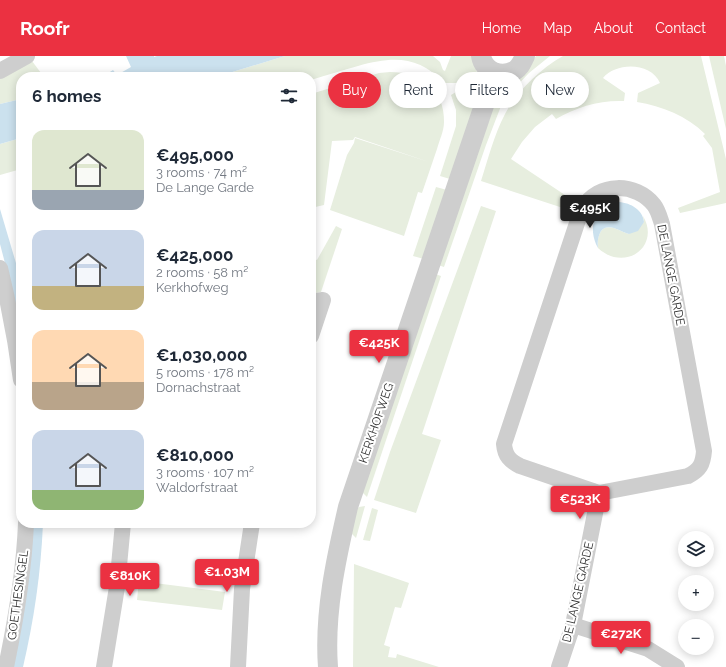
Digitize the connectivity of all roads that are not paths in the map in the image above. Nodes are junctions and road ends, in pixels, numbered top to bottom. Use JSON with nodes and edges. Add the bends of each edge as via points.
{"nodes":[{"id":1,"x":27,"y":56,"type":"edge"},
{"id":2,"x":481,"y":56,"type":"edge"},
{"id":3,"x":525,"y":56,"type":"edge"},
{"id":4,"x":0,"y":71,"type":"edge"},
{"id":5,"x":493,"y":72,"type":"edge"},
{"id":6,"x":511,"y":72,"type":"edge"},
{"id":7,"x":483,"y":108,"type":"edge"},
{"id":8,"x":0,"y":268,"type":"edge"},
{"id":9,"x":16,"y":336,"type":"edge"},
{"id":10,"x":599,"y":493,"type":"junction"},
{"id":11,"x":26,"y":528,"type":"edge"},
{"id":12,"x":123,"y":528,"type":"edge"},
{"id":13,"x":251,"y":528,"type":"edge"},
{"id":14,"x":573,"y":625,"type":"junction"},
{"id":15,"x":6,"y":667,"type":"edge"},
{"id":16,"x":104,"y":667,"type":"edge"},
{"id":17,"x":238,"y":667,"type":"edge"},
{"id":18,"x":328,"y":667,"type":"edge"},
{"id":19,"x":560,"y":667,"type":"edge"},
{"id":20,"x":677,"y":667,"type":"edge"}],
"edges":[{"from":1,"to":4,"type":"street"},
{"from":2,"to":5,"type":"street","via":[[487,68]]},
{"from":3,"to":6,"type":"street","via":[[522,64]]},
{"from":7,"to":18,"type":"street","name":"KERKHOFWEG","via":[[348,507],[336,559],[330,604]]},
{"from":8,"to":9,"type":"street"},
{"from":10,"to":10,"type":"street","name":"DE LANGE GARDE","via":[[513,463],[505,452],[504,444],[584,207],[602,191],[623,187],[633,189],[650,200],[662,224],[704,460],[700,468],[688,476]]},
{"from":10,"to":14,"type":"street","name":"DE LANGE GARDE"},
{"from":11,"to":15,"type":"street","name":"GOETHESINGEL","via":[[20,596]]},
{"from":12,"to":16,"type":"street","via":[[116,594]]},
{"from":13,"to":17,"type":"street","via":[[242,589]]},
{"from":14,"to":19,"type":"street","name":"DE LANGE GARDE"},
{"from":14,"to":20,"type":"street","via":[[648,649]]}]}
